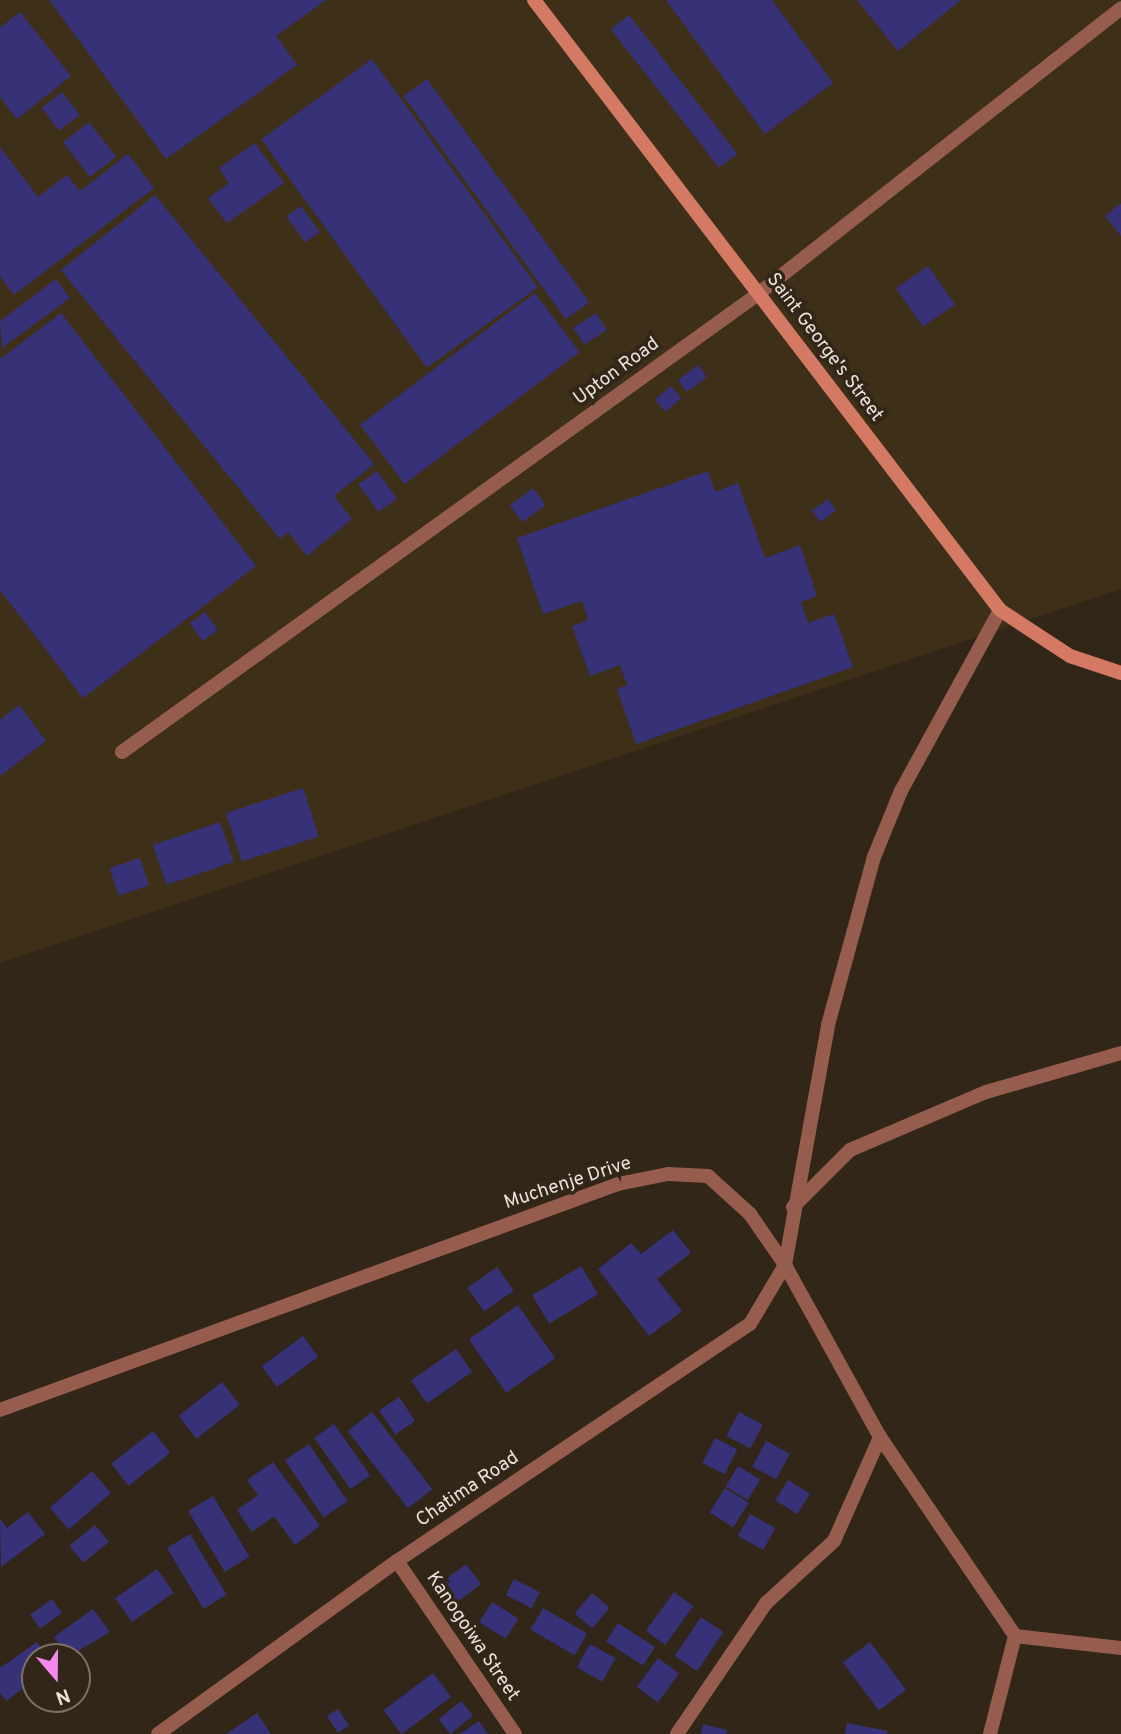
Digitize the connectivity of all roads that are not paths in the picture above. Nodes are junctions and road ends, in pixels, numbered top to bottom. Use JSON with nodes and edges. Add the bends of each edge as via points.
{"nodes":[{"id":1,"x":534,"y":0,"type":"edge"},
{"id":2,"x":1121,"y":8,"type":"edge"},
{"id":3,"x":758,"y":294,"type":"junction"},
{"id":4,"x":1000,"y":610,"type":"junction"},
{"id":5,"x":1121,"y":673,"type":"edge"},
{"id":6,"x":122,"y":751,"type":"dead end"},
{"id":7,"x":1121,"y":1053,"type":"edge"},
{"id":8,"x":793,"y":1207,"type":"junction"},
{"id":9,"x":785,"y":1265,"type":"junction"},
{"id":10,"x":0,"y":1410,"type":"edge"},
{"id":11,"x":880,"y":1437,"type":"junction"},
{"id":12,"x":397,"y":1561,"type":"junction"},
{"id":13,"x":1015,"y":1636,"type":"junction"},
{"id":14,"x":1121,"y":1647,"type":"edge"},
{"id":15,"x":158,"y":1734,"type":"edge"},
{"id":16,"x":515,"y":1734,"type":"edge"},
{"id":17,"x":677,"y":1734,"type":"edge"},
{"id":18,"x":990,"y":1734,"type":"edge"}],
"edges":[{"from":1,"to":3,"type":"main road","name":"Saint George's Street"},
{"from":2,"to":3,"type":"street","name":"Upton Road"},
{"from":3,"to":4,"type":"main road","name":"Saint George's Street"},
{"from":3,"to":6,"type":"street","name":"Upton Road"},
{"from":4,"to":5,"type":"main road","name":"Saint George's Street","via":[[1070,656]]},
{"from":4,"to":8,"type":"street","via":[[901,791],[874,857],[828,1026]]},
{"from":7,"to":8,"type":"street","via":[[986,1093],[850,1150]]},
{"from":8,"to":9,"type":"street"},
{"from":9,"to":10,"type":"street","name":"Muchenje Drive","via":[[750,1214],[708,1176],[655,1177],[618,1184]]},
{"from":9,"to":11,"type":"street","name":"Muchenje Drive"},
{"from":9,"to":12,"type":"street","name":"Chatima Road","via":[[750,1324]]},
{"from":11,"to":13,"type":"street","name":"Muchenje Drive"},
{"from":11,"to":17,"type":"street","via":[[834,1541],[766,1602]]},
{"from":12,"to":15,"type":"street","name":"Chatima Road"},
{"from":12,"to":16,"type":"street","name":"Kanogoiwa Street"},
{"from":13,"to":14,"type":"street"},
{"from":13,"to":18,"type":"street"}]}
